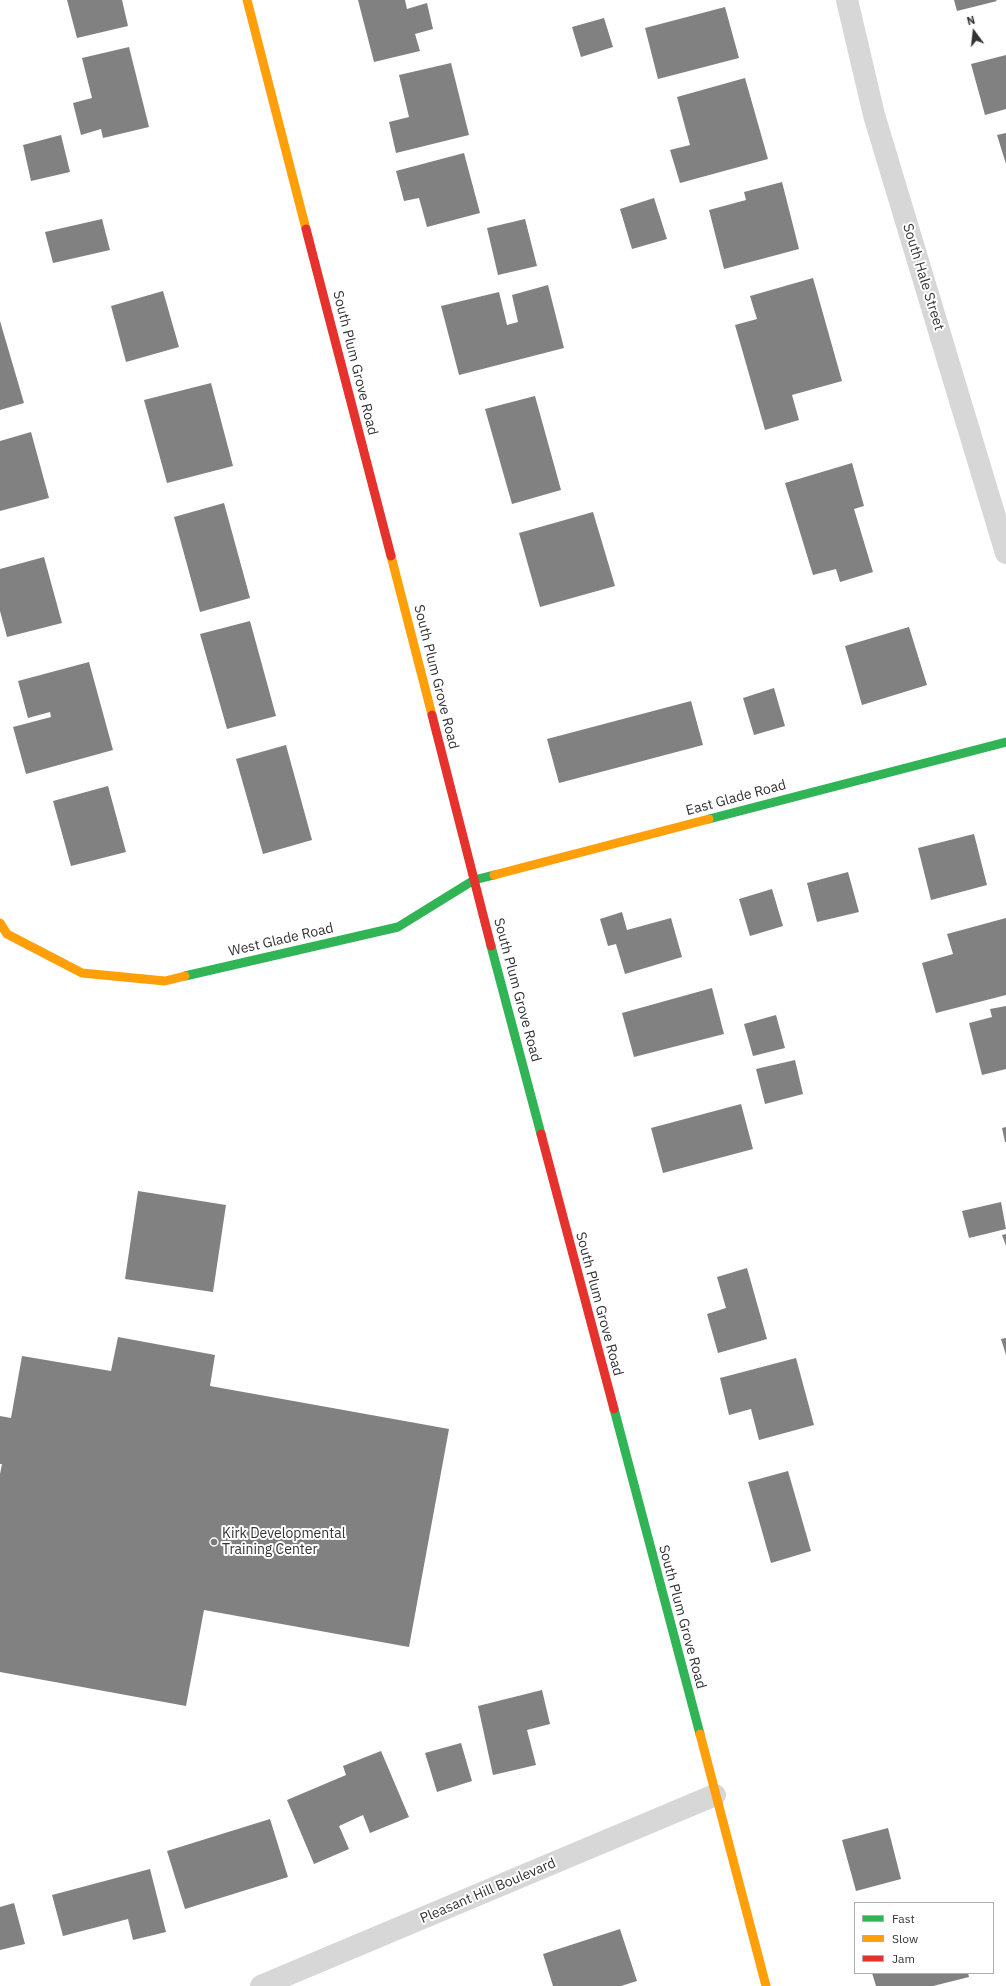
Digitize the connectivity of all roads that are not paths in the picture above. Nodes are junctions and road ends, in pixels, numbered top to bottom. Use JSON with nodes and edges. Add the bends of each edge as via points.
{"nodes":[{"id":1,"x":247,"y":0,"type":"edge"},
{"id":2,"x":847,"y":0,"type":"edge"},
{"id":3,"x":1006,"y":553,"type":"edge"},
{"id":4,"x":1006,"y":742,"type":"edge"},
{"id":5,"x":474,"y":880,"type":"junction"},
{"id":6,"x":0,"y":923,"type":"edge"},
{"id":7,"x":715,"y":1795,"type":"junction"},
{"id":8,"x":261,"y":1986,"type":"edge"},
{"id":9,"x":766,"y":1986,"type":"edge"}],
"edges":[{"from":1,"to":5,"type":"main road","name":"South Plum Grove Road"},
{"from":2,"to":3,"type":"street","name":"South Hale Street","via":[[874,114]]},
{"from":4,"to":5,"type":"main road","name":"East Glade Road"},
{"from":5,"to":6,"type":"main road","name":"West Glade Road","via":[[398,927],[165,981],[82,973],[7,934]]},
{"from":5,"to":7,"type":"main road","name":"South Plum Grove Road"},
{"from":7,"to":8,"type":"street","name":"Pleasant Hill Boulevard"},
{"from":7,"to":9,"type":"main road","name":"South Plum Grove Road"}]}
